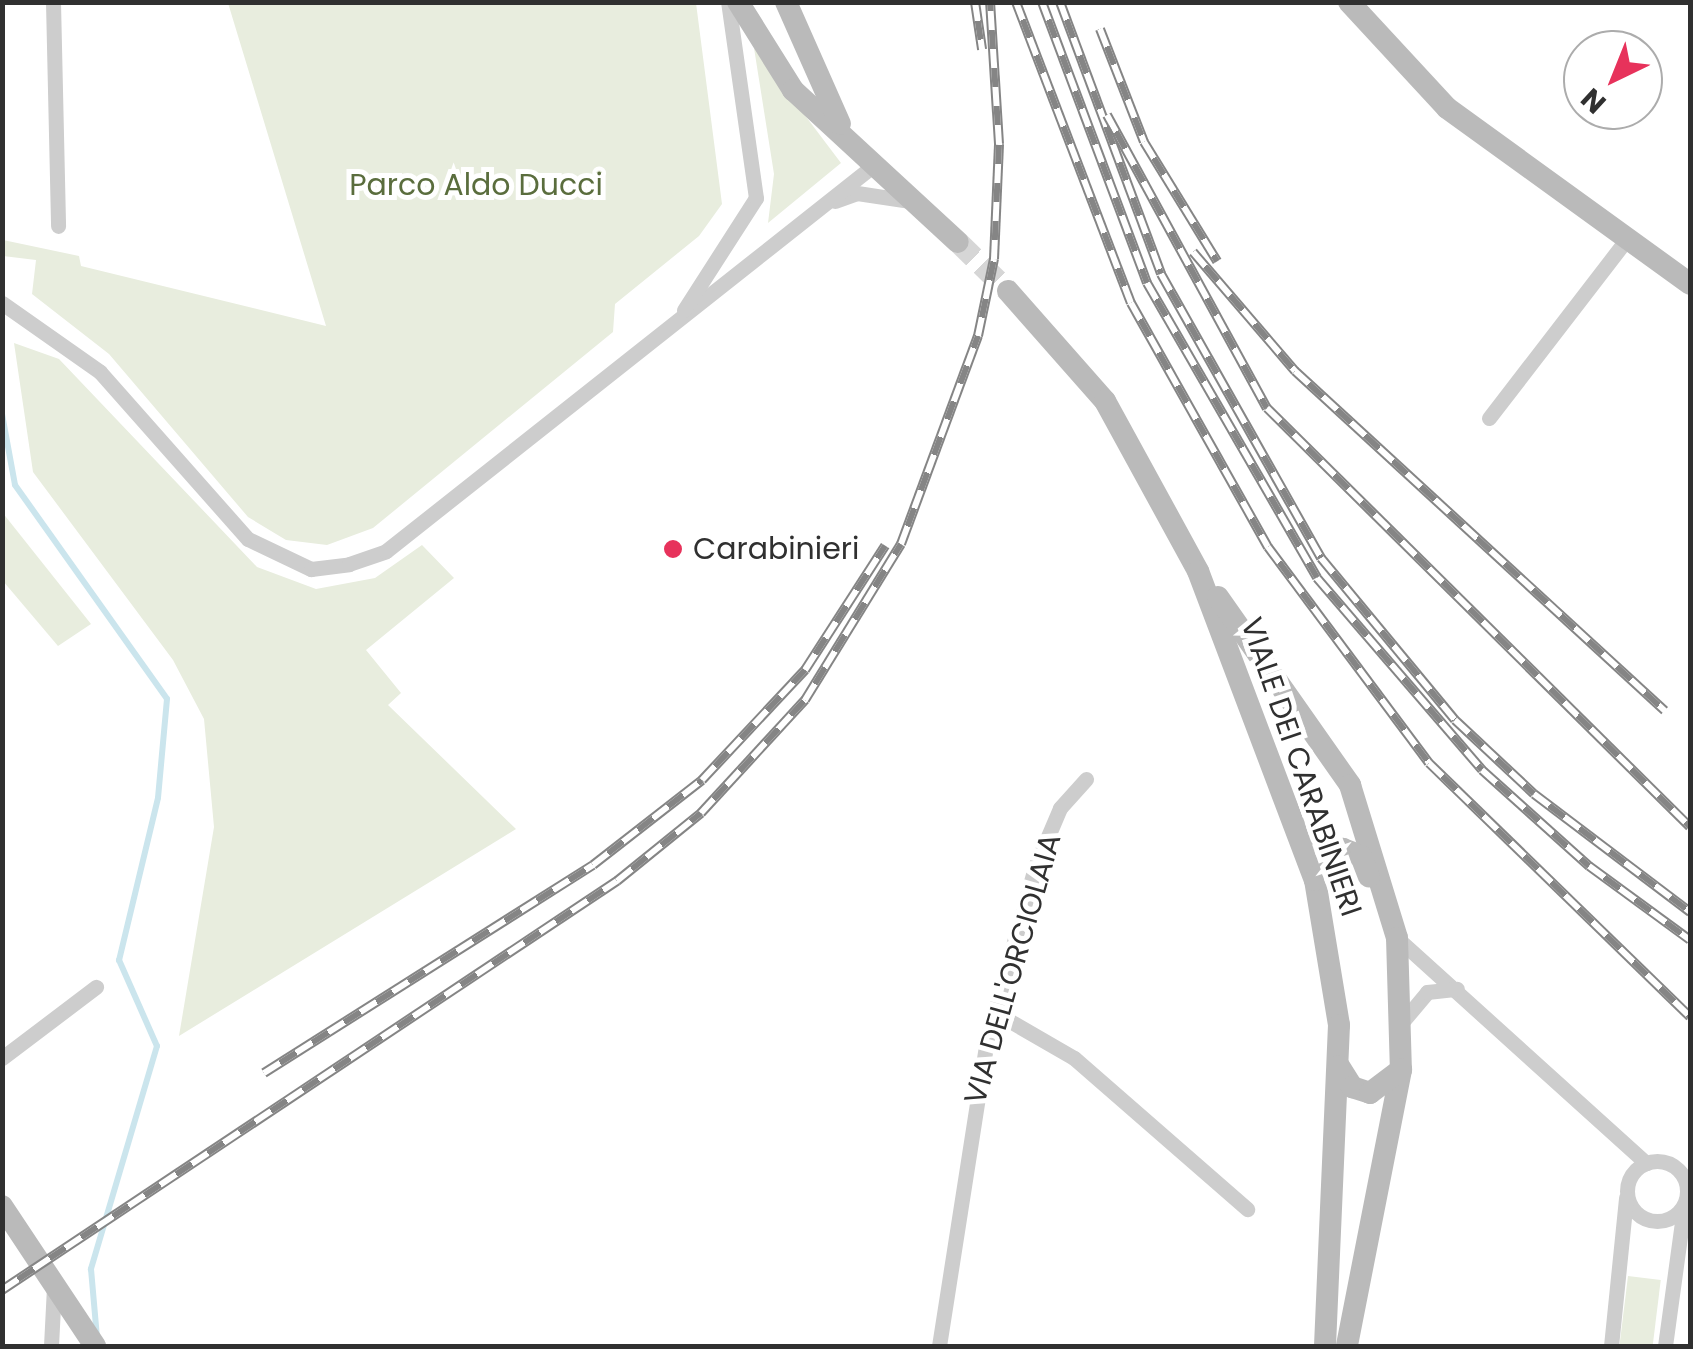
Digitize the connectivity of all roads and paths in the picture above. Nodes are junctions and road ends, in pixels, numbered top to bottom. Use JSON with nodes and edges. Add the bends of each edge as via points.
{"nodes":[{"id":1,"x":54,"y":2,"type":"edge"},
{"id":2,"x":728,"y":2,"type":"edge"},
{"id":3,"x":738,"y":2,"type":"edge"},
{"id":4,"x":786,"y":2,"type":"edge"},
{"id":5,"x":1349,"y":2,"type":"edge"},
{"id":6,"x":850,"y":140,"type":"junction"},
{"id":7,"x":874,"y":165,"type":"junction"},
{"id":8,"x":913,"y":202,"type":"junction"},
{"id":9,"x":822,"y":206,"type":"junction"},
{"id":10,"x":58,"y":226,"type":"dead end"},
{"id":11,"x":1627,"y":239,"type":"junction"},
{"id":12,"x":958,"y":242,"type":"tunnel mouth"},
{"id":13,"x":1690,"y":284,"type":"edge"},
{"id":14,"x":1008,"y":291,"type":"tunnel mouth"},
{"id":15,"x":2,"y":303,"type":"edge"},
{"id":16,"x":682,"y":314,"type":"junction"},
{"id":17,"x":1490,"y":418,"type":"dead end"},
{"id":18,"x":1198,"y":571,"type":"junction"},
{"id":19,"x":1086,"y":779,"type":"dead end"},
{"id":20,"x":1315,"y":880,"type":"junction"},
{"id":21,"x":1395,"y":931,"type":"junction"},
{"id":22,"x":96,"y":987,"type":"dead end"},
{"id":23,"x":1457,"y":989,"type":"junction"},
{"id":24,"x":996,"y":1013,"type":"junction"},
{"id":25,"x":1403,"y":1021,"type":"junction"},
{"id":26,"x":2,"y":1058,"type":"edge"},
{"id":27,"x":1339,"y":1066,"type":"junction"},
{"id":28,"x":1401,"y":1070,"type":"junction"},
{"id":29,"x":1646,"y":1163,"type":"junction"},
{"id":30,"x":1627,"y":1194,"type":"junction"},
{"id":31,"x":1684,"y":1204,"type":"junction"},
{"id":32,"x":1247,"y":1209,"type":"dead end"},
{"id":33,"x":6,"y":1219,"type":"edge"},
{"id":34,"x":54,"y":1286,"type":"junction"},
{"id":35,"x":52,"y":1346,"type":"edge"},
{"id":36,"x":95,"y":1346,"type":"edge"},
{"id":37,"x":938,"y":1346,"type":"edge"},
{"id":38,"x":1325,"y":1346,"type":"edge"},
{"id":39,"x":1350,"y":1346,"type":"edge"},
{"id":40,"x":1611,"y":1346,"type":"edge"},
{"id":41,"x":1665,"y":1346,"type":"edge"}],
"edges":[{"from":1,"to":10,"type":"street"},
{"from":2,"to":16,"type":"street","via":[[756,198]]},
{"from":3,"to":6,"type":"main road","via":[[794,90]]},
{"from":4,"to":6,"type":"main road"},
{"from":5,"to":11,"type":"main road","via":[[1447,108]]},
{"from":6,"to":7,"type":"main road"},
{"from":7,"to":8,"type":"main road"},
{"from":7,"to":9,"type":"street"},
{"from":8,"to":9,"type":"street","via":[[857,193]]},
{"from":8,"to":12,"type":"main road"},
{"from":9,"to":16,"type":"street"},
{"from":11,"to":13,"type":"main road"},
{"from":11,"to":17,"type":"street"},
{"from":14,"to":18,"type":"main road","name":"VIALE DEI CARABINIERI","via":[[1105,401]]},
{"from":15,"to":16,"type":"street","via":[[100,372],[248,539],[311,569],[386,551]]},
{"from":18,"to":20,"type":"main road","name":"VIALE DEI CARABINIERI"},
{"from":18,"to":21,"type":"main road","name":"VIALE DEI CARABINIERI","via":[[1350,785]]},
{"from":19,"to":24,"type":"street","name":"VIA DELL'ORCIOLAIA","via":[[1060,808],[1035,867]]},
{"from":20,"to":21,"type":"main road","via":[[1332,852],[1352,850]]},
{"from":20,"to":27,"type":"main road","name":"VIALE DEI CARABINIERI","via":[[1334,953]]},
{"from":21,"to":23,"type":"street"},
{"from":21,"to":25,"type":"main road","name":"VIALE DEI CARABINIERI"},
{"from":22,"to":26,"type":"street"},
{"from":23,"to":25,"type":"street","via":[[1427,992]]},
{"from":23,"to":29,"type":"street"},
{"from":24,"to":32,"type":"street","name":"VIA DELL'ORCIOLAIA","via":[[1074,1058]]},
{"from":24,"to":37,"type":"street","name":"VIA DELL'ORCIOLAIA","via":[[974,1091]]},
{"from":25,"to":28,"type":"main road","name":"VIALE DEI CARABINIERI"},
{"from":27,"to":28,"type":"main road","via":[[1352,1087],[1370,1093]]},
{"from":27,"to":38,"type":"main road","name":"VIALE DEI CARABINIERI"},
{"from":28,"to":39,"type":"main road","name":"VIALE DEI CARABINIERI","via":[[1350,1314]]},
{"from":29,"to":30,"type":"street"},
{"from":29,"to":31,"type":"street","via":[[1679,1170]]},
{"from":30,"to":31,"type":"street","via":[[1652,1221]]},
{"from":30,"to":40,"type":"street"},
{"from":31,"to":41,"type":"street"},
{"from":33,"to":34,"type":"main road"},
{"from":34,"to":35,"type":"street"},
{"from":34,"to":36,"type":"main road"}]}
